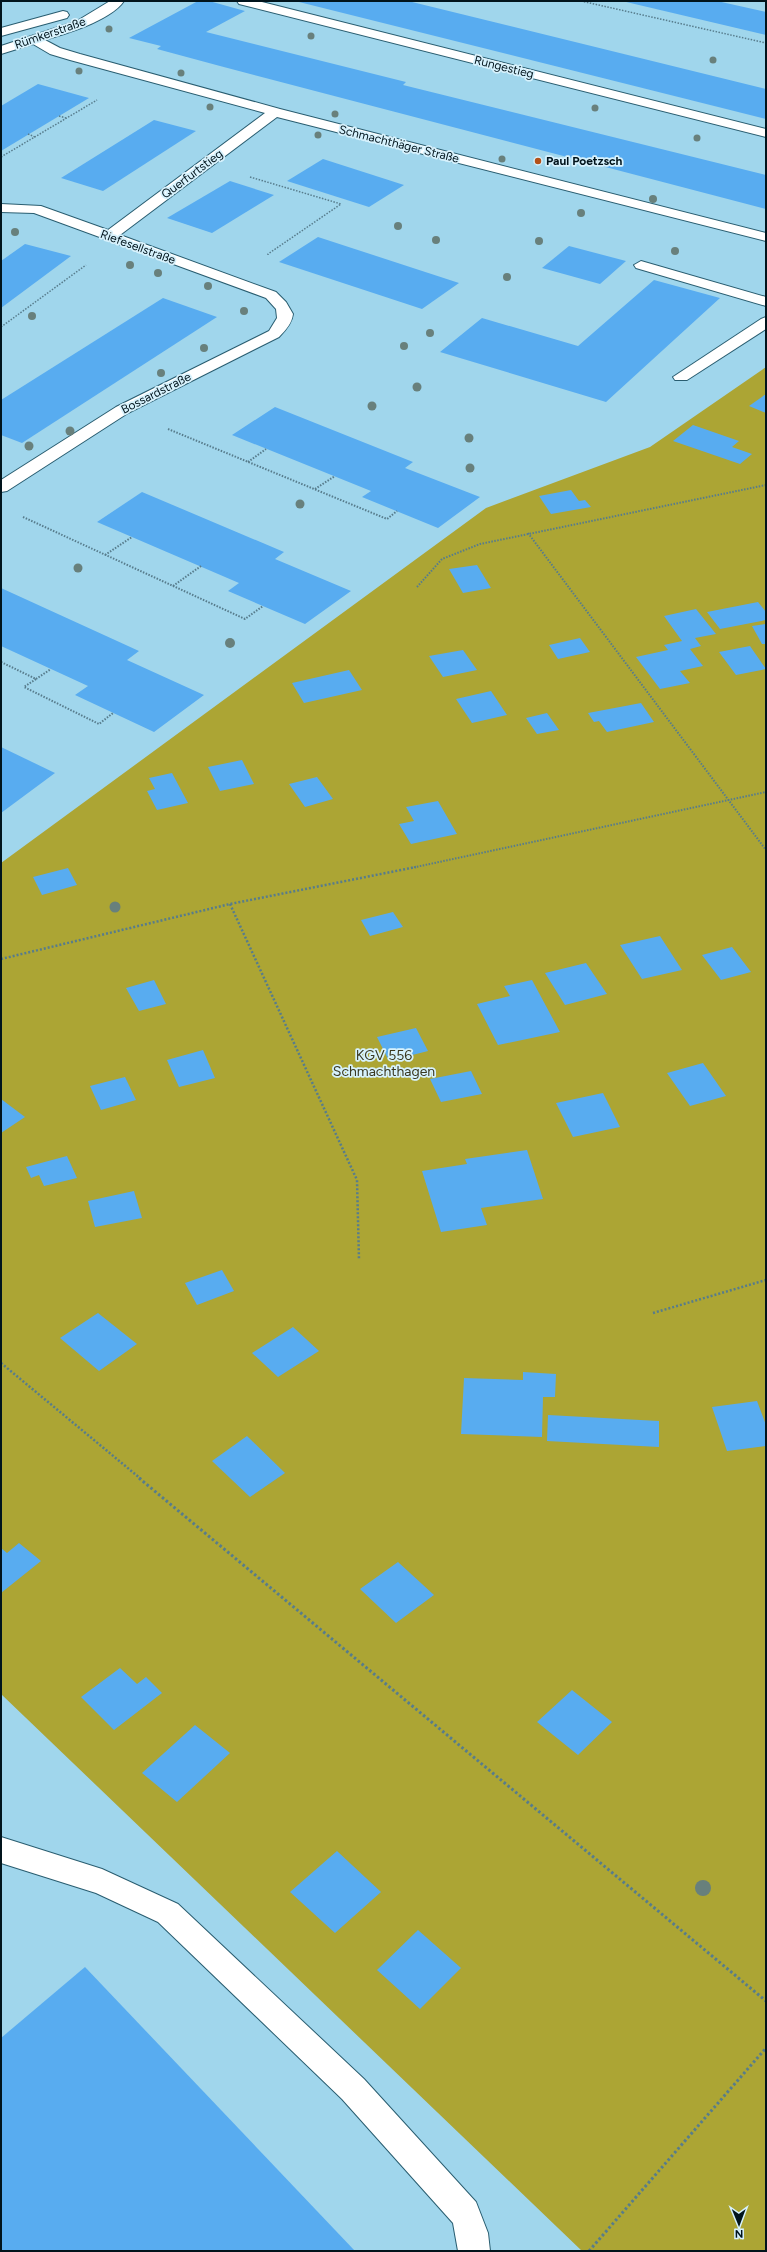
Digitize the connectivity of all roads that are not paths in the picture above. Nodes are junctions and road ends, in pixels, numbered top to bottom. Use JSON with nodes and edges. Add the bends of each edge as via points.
{"nodes":[{"id":1,"x":108,"y":1,"type":"edge"},
{"id":2,"x":118,"y":1,"type":"edge"},
{"id":3,"x":243,"y":1,"type":"edge"},
{"id":4,"x":1,"y":32,"type":"edge"},
{"id":5,"x":36,"y":40,"type":"junction"},
{"id":6,"x":1,"y":50,"type":"edge"},
{"id":7,"x":275,"y":112,"type":"junction"},
{"id":8,"x":766,"y":134,"type":"edge"},
{"id":9,"x":2,"y":208,"type":"edge"},
{"id":10,"x":766,"y":237,"type":"edge"},
{"id":11,"x":115,"y":238,"type":"junction"},
{"id":12,"x":641,"y":265,"type":"dead end"},
{"id":13,"x":271,"y":295,"type":"joint"},
{"id":14,"x":766,"y":302,"type":"edge"},
{"id":15,"x":766,"y":322,"type":"edge"},
{"id":16,"x":681,"y":377,"type":"dead end"},
{"id":17,"x":1,"y":487,"type":"edge"},
{"id":18,"x":1,"y":1850,"type":"edge"},
{"id":19,"x":474,"y":2251,"type":"edge"}],
"edges":[{"from":1,"to":4,"type":"street","name":"Rümkerstraße"},
{"from":2,"to":5,"type":"street","name":"Rümkerstraße","via":[[81,24]]},
{"from":3,"to":8,"type":"street","name":"Rungestieg"},
{"from":5,"to":6,"type":"street","name":"Rümkerstraße"},
{"from":5,"to":7,"type":"street","name":"Schmachthäger Straße","via":[[55,51]]},
{"from":7,"to":10,"type":"street","name":"Schmachthäger Straße"},
{"from":7,"to":11,"type":"street","name":"Querfurtstieg"},
{"from":9,"to":11,"type":"street","name":"Riefesellstraße","via":[[36,209]]},
{"from":11,"to":13,"type":"street","name":"Riefesellstraße"},
{"from":12,"to":14,"type":"street"},
{"from":13,"to":17,"type":"street","name":"Bossardstraße","via":[[280,302],[286,318],[274,334],[122,410]]},
{"from":15,"to":16,"type":"street"},
{"from":18,"to":19,"type":"street","via":[[102,1882],[168,1913],[353,2089],[465,2214],[472,2233]]}]}
